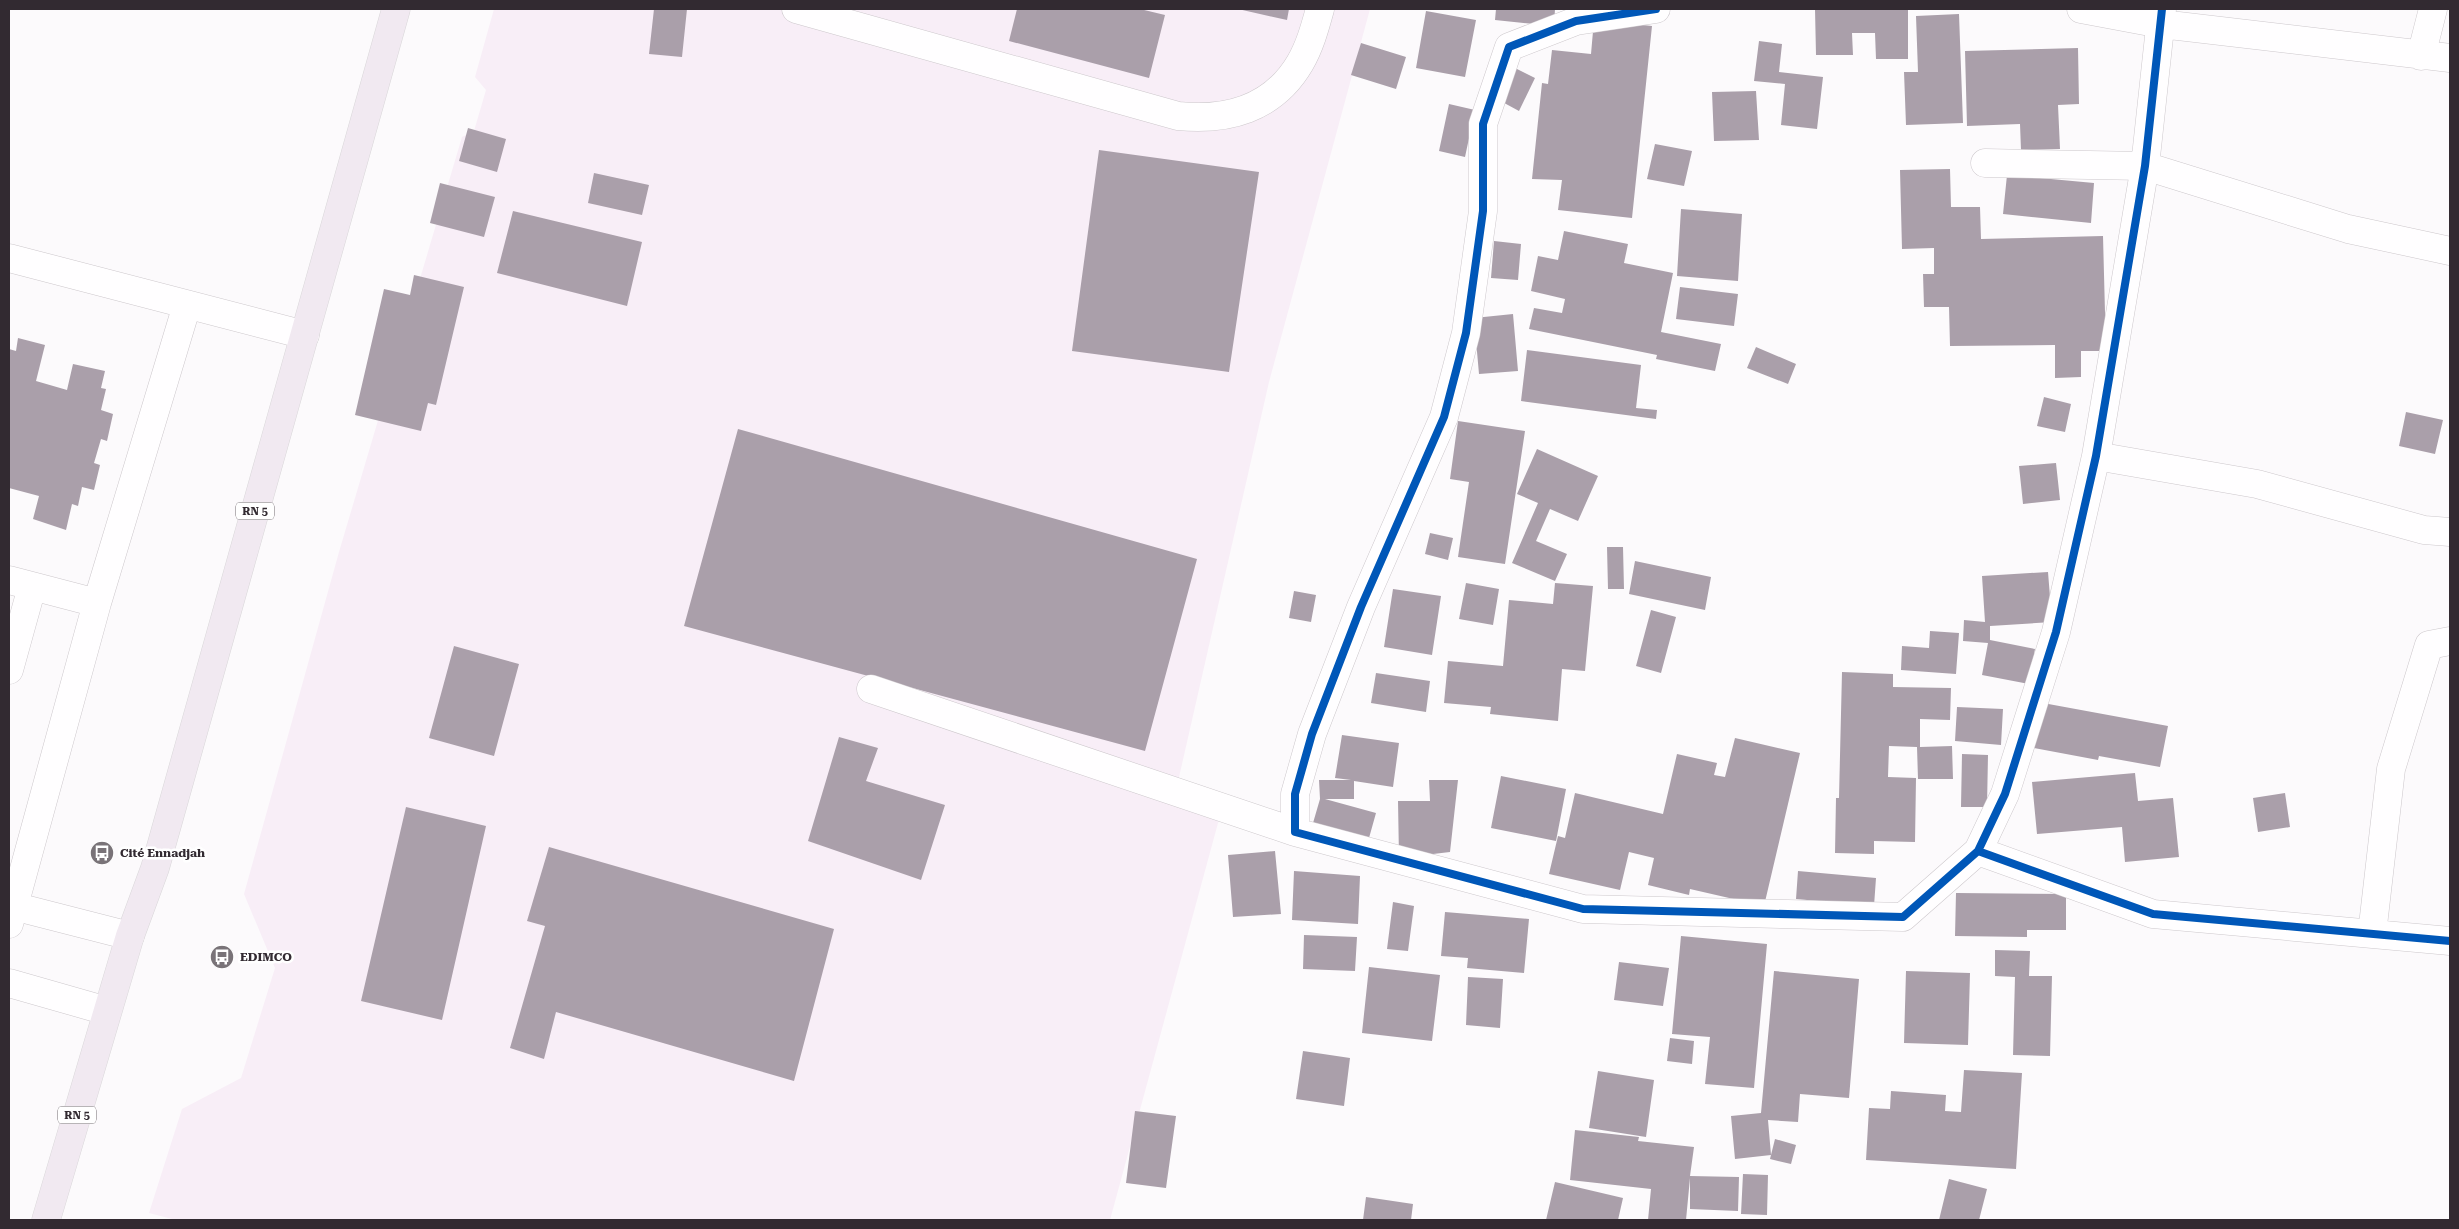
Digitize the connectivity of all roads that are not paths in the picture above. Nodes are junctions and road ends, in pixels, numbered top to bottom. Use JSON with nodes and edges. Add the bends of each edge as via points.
{"nodes":[{"id":1,"x":396,"y":9,"type":"edge"},
{"id":2,"x":796,"y":9,"type":"edge"},
{"id":3,"x":1320,"y":9,"type":"edge"},
{"id":4,"x":1656,"y":9,"type":"edge"},
{"id":5,"x":2082,"y":9,"type":"edge"},
{"id":6,"x":2433,"y":9,"type":"edge"},
{"id":7,"x":2161,"y":16,"type":"edge"},
{"id":8,"x":2421,"y":56,"type":"junction"},
{"id":9,"x":2450,"y":58,"type":"edge"},
{"id":10,"x":1985,"y":163,"type":"dead end"},
{"id":11,"x":2145,"y":166,"type":"junction"},
{"id":12,"x":2450,"y":251,"type":"edge"},
{"id":13,"x":9,"y":258,"type":"edge"},
{"id":14,"x":187,"y":304,"type":"junction"},
{"id":15,"x":305,"y":334,"type":"junction"},
{"id":16,"x":2096,"y":456,"type":"junction"},
{"id":17,"x":2450,"y":532,"type":"edge"},
{"id":18,"x":20,"y":583,"type":"edge"},
{"id":19,"x":97,"y":603,"type":"junction"},
{"id":20,"x":2450,"y":641,"type":"edge"},
{"id":21,"x":9,"y":670,"type":"edge"},
{"id":22,"x":871,"y":689,"type":"dead end"},
{"id":23,"x":1295,"y":832,"type":"junction"},
{"id":24,"x":1978,"y":851,"type":"junction"},
{"id":25,"x":10,"y":912,"type":"edge"},
{"id":26,"x":2372,"y":934,"type":"junction"},
{"id":27,"x":130,"y":936,"type":"junction"},
{"id":28,"x":2450,"y":941,"type":"edge"},
{"id":29,"x":9,"y":983,"type":"edge"},
{"id":30,"x":107,"y":1010,"type":"junction"},
{"id":31,"x":46,"y":1220,"type":"edge"},
{"id":32,"x":66,"y":1220,"type":"edge"}],
"edges":[{"from":1,"to":15,"type":"main road","number":"RN 5"},
{"from":2,"to":3,"type":"street","via":[[1178,116],[1201,118],[1225,116],[1247,109],[1286,82],[1300,63]]},
{"from":4,"to":23,"type":"street","via":[[1576,21],[1509,47],[1483,124],[1483,211],[1466,333],[1444,417],[1312,734],[1295,794]]},
{"from":5,"to":7,"type":"street"},
{"from":6,"to":8,"type":"street"},
{"from":7,"to":8,"type":"street"},
{"from":7,"to":11,"type":"street"},
{"from":8,"to":9,"type":"street"},
{"from":10,"to":11,"type":"street"},
{"from":11,"to":12,"type":"street","via":[[2348,229]]},
{"from":11,"to":16,"type":"street"},
{"from":13,"to":14,"type":"street"},
{"from":14,"to":15,"type":"street"},
{"from":14,"to":19,"type":"street"},
{"from":15,"to":27,"type":"main road","number":"RN 5","via":[[155,868]]},
{"from":16,"to":17,"type":"street","via":[[2257,484],[2424,530]]},
{"from":16,"to":24,"type":"street","via":[[2056,632],[2005,794]]},
{"from":18,"to":19,"type":"street"},
{"from":18,"to":21,"type":"street"},
{"from":19,"to":25,"type":"street"},
{"from":20,"to":26,"type":"street","via":[[2428,645],[2391,769]]},
{"from":22,"to":23,"type":"street"},
{"from":23,"to":24,"type":"street","via":[[1583,909],[1904,917]]},
{"from":24,"to":26,"type":"street","via":[[2153,914]]},
{"from":25,"to":27,"type":"street"},
{"from":26,"to":28,"type":"street"},
{"from":27,"to":30,"type":"main road","number":"RN 5"},
{"from":29,"to":30,"type":"street"},
{"from":30,"to":31,"type":"main road","number":"RN 5"},
{"from":30,"to":32,"type":"main road","number":"RN 5"}]}
